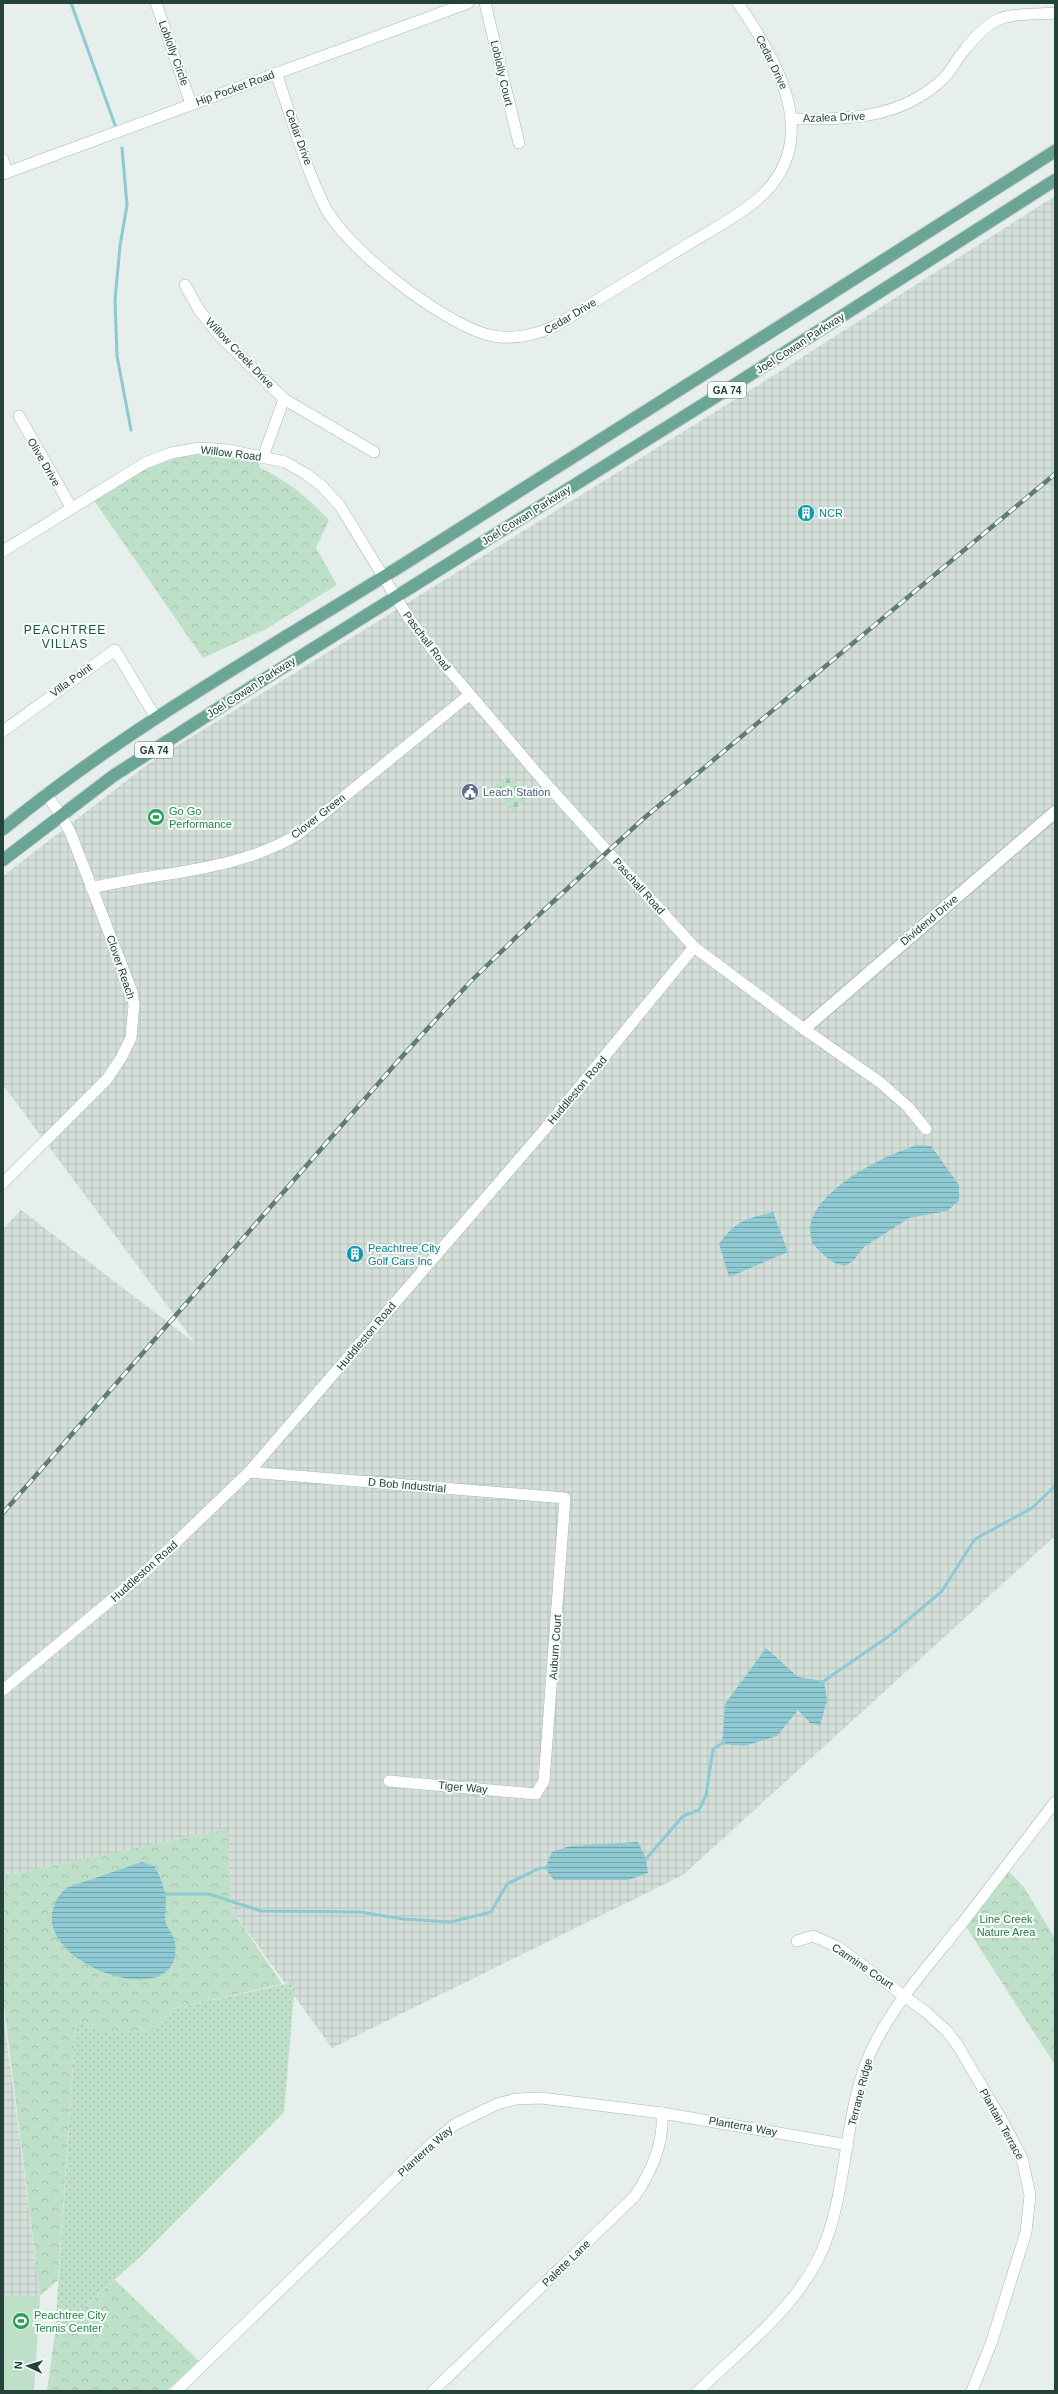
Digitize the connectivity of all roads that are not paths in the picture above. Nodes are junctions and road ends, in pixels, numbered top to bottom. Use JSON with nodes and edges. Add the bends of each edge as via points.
{"nodes":[{"id":1,"x":156,"y":3,"type":"edge"},
{"id":2,"x":468,"y":3,"type":"edge"},
{"id":3,"x":485,"y":3,"type":"edge"},
{"id":4,"x":738,"y":3,"type":"edge"},
{"id":5,"x":1055,"y":13,"type":"edge"},
{"id":6,"x":276,"y":74,"type":"junction"},
{"id":7,"x":191,"y":104,"type":"junction"},
{"id":8,"x":791,"y":119,"type":"junction"},
{"id":9,"x":519,"y":143,"type":"dead end"},
{"id":10,"x":1055,"y":151,"type":"edge"},
{"id":11,"x":3,"y":160,"type":"edge"},
{"id":12,"x":5,"y":173,"type":"edge"},
{"id":13,"x":1055,"y":180,"type":"edge"},
{"id":14,"x":185,"y":285,"type":"dead end"},
{"id":15,"x":284,"y":399,"type":"junction"},
{"id":16,"x":19,"y":416,"type":"dead end"},
{"id":17,"x":374,"y":452,"type":"dead end"},
{"id":18,"x":263,"y":457,"type":"junction"},
{"id":19,"x":71,"y":507,"type":"junction"},
{"id":20,"x":3,"y":551,"type":"edge"},
{"id":21,"x":383,"y":576,"type":"junction"},
{"id":22,"x":396,"y":597,"type":"junction"},
{"id":23,"x":469,"y":695,"type":"junction"},
{"id":24,"x":156,"y":718,"type":"junction"},
{"id":25,"x":3,"y":731,"type":"edge"},
{"id":26,"x":46,"y":794,"type":"junction"},
{"id":27,"x":1055,"y":812,"type":"edge"},
{"id":28,"x":61,"y":815,"type":"junction"},
{"id":29,"x":3,"y":829,"type":"edge"},
{"id":30,"x":3,"y":860,"type":"edge"},
{"id":31,"x":92,"y":888,"type":"junction"},
{"id":32,"x":694,"y":947,"type":"junction"},
{"id":33,"x":804,"y":1029,"type":"junction"},
{"id":34,"x":926,"y":1130,"type":"dead end"},
{"id":35,"x":3,"y":1183,"type":"edge"},
{"id":36,"x":249,"y":1472,"type":"junction"},
{"id":37,"x":565,"y":1498,"type":"joint"},
{"id":38,"x":3,"y":1690,"type":"edge"},
{"id":39,"x":389,"y":1781,"type":"dead end"},
{"id":40,"x":536,"y":1794,"type":"joint"},
{"id":41,"x":1053,"y":1807,"type":"edge"},
{"id":42,"x":796,"y":1941,"type":"dead end"},
{"id":43,"x":905,"y":1995,"type":"junction"},
{"id":44,"x":662,"y":2113,"type":"junction"},
{"id":45,"x":848,"y":2145,"type":"junction"},
{"id":46,"x":176,"y":2391,"type":"edge"},
{"id":47,"x":432,"y":2391,"type":"edge"},
{"id":48,"x":698,"y":2391,"type":"edge"},
{"id":49,"x":972,"y":2391,"type":"edge"}],
"edges":[{"from":1,"to":7,"type":"street","name":"Loblolly Circle"},
{"from":2,"to":6,"type":"street","name":"Hip Pocket Road"},
{"from":3,"to":9,"type":"street","name":"Loblolly Court"},
{"from":4,"to":8,"type":"street","name":"Cedar Drive","via":[[778,69],[788,96]]},
{"from":5,"to":8,"type":"street","name":"Azalea Drive","via":[[1013,14],[990,23],[969,44],[944,78],[909,101],[877,114],[836,119]]},
{"from":6,"to":7,"type":"street","name":"Hip Pocket Road"},
{"from":6,"to":8,"type":"street","name":"Cedar Drive","via":[[326,208],[355,246],[398,282],[441,312],[469,328],[502,337],[540,333],[555,326],[752,203],[770,186],[785,161]]},
{"from":7,"to":12,"type":"street","name":"Hip Pocket Road","via":[[154,120]]},
{"from":10,"to":21,"type":"main road","number":"GA 74","via":[[708,374]]},
{"from":11,"to":12,"type":"street"},
{"from":13,"to":22,"type":"main road","name":"Joel Cowan Parkway","number":"GA 74"},
{"from":14,"to":15,"type":"street","name":"Willow Creek Drive","via":[[199,310],[219,335]]},
{"from":15,"to":17,"type":"street","name":"Willow Creek Drive"},
{"from":15,"to":18,"type":"street"},
{"from":16,"to":19,"type":"street","name":"Olive Drive"},
{"from":18,"to":19,"type":"street","name":"Willow Road","via":[[199,448],[171,453],[145,463]]},
{"from":18,"to":21,"type":"street","name":"Willow Road","via":[[284,462],[306,474],[329,493],[340,506]]},
{"from":19,"to":20,"type":"street","name":"Willow Road"},
{"from":21,"to":22,"type":"street","name":"Willow Road"},
{"from":21,"to":24,"type":"main road","number":"GA 74"},
{"from":22,"to":23,"type":"street","name":"Paschall Road","via":[[408,617]]},
{"from":22,"to":28,"type":"main road","name":"Joel Cowan Parkway","number":"GA 74","via":[[113,776]]},
{"from":23,"to":31,"type":"street","name":"Clover Green","via":[[296,835],[276,846],[239,861]]},
{"from":23,"to":32,"type":"street","name":"Paschall Road","via":[[540,778]]},
{"from":24,"to":25,"type":"street","name":"Villa Point","via":[[114,650]]},
{"from":24,"to":26,"type":"main road","number":"GA 74"},
{"from":26,"to":28,"type":"street","name":"Clover Reach"},
{"from":26,"to":29,"type":"main road","number":"GA 74"},
{"from":27,"to":33,"type":"street","name":"Dividend Drive"},
{"from":28,"to":30,"type":"main road","name":"Joel Cowan Parkway","number":"GA 74"},
{"from":28,"to":31,"type":"street","name":"Clover Reach"},
{"from":31,"to":35,"type":"street","name":"Clover Reach","via":[[132,992],[134,1005],[131,1038],[121,1058],[102,1084]]},
{"from":32,"to":33,"type":"street","name":"Paschall Road"},
{"from":32,"to":36,"type":"street","name":"Huddleston Road","via":[[545,1129]]},
{"from":33,"to":34,"type":"street","name":"Paschall Road","via":[[881,1083],[908,1107]]},
{"from":36,"to":37,"type":"street","name":"D Bob Industrial"},
{"from":36,"to":38,"type":"street","name":"Huddleston Road","via":[[146,1571]]},
{"from":37,"to":40,"type":"street","name":"Auburn Court","via":[[544,1781]]},
{"from":39,"to":40,"type":"street","name":"Tiger Way"},
{"from":41,"to":43,"type":"street","name":"Terrane Ridge"},
{"from":42,"to":43,"type":"street","name":"Carmine Court","via":[[813,1936],[838,1947]]},
{"from":43,"to":45,"type":"street","name":"Terrane Ridge","via":[[867,2061]]},
{"from":43,"to":49,"type":"street","name":"Plantain Terrace","via":[[937,2022],[958,2046],[1008,2129],[1022,2158],[1028,2182],[1030,2210],[1021,2252],[992,2341]]},
{"from":44,"to":45,"type":"street","name":"Planterra Way"},
{"from":44,"to":46,"type":"street","name":"Planterra Way","via":[[541,2098],[516,2099],[497,2104],[465,2118],[431,2144]]},
{"from":44,"to":47,"type":"street","name":"Palette Lane","via":[[661,2136],[653,2166],[634,2196]]},
{"from":45,"to":48,"type":"street","name":"Terrane Ridge","via":[[834,2216],[816,2263],[794,2296]]}]}
